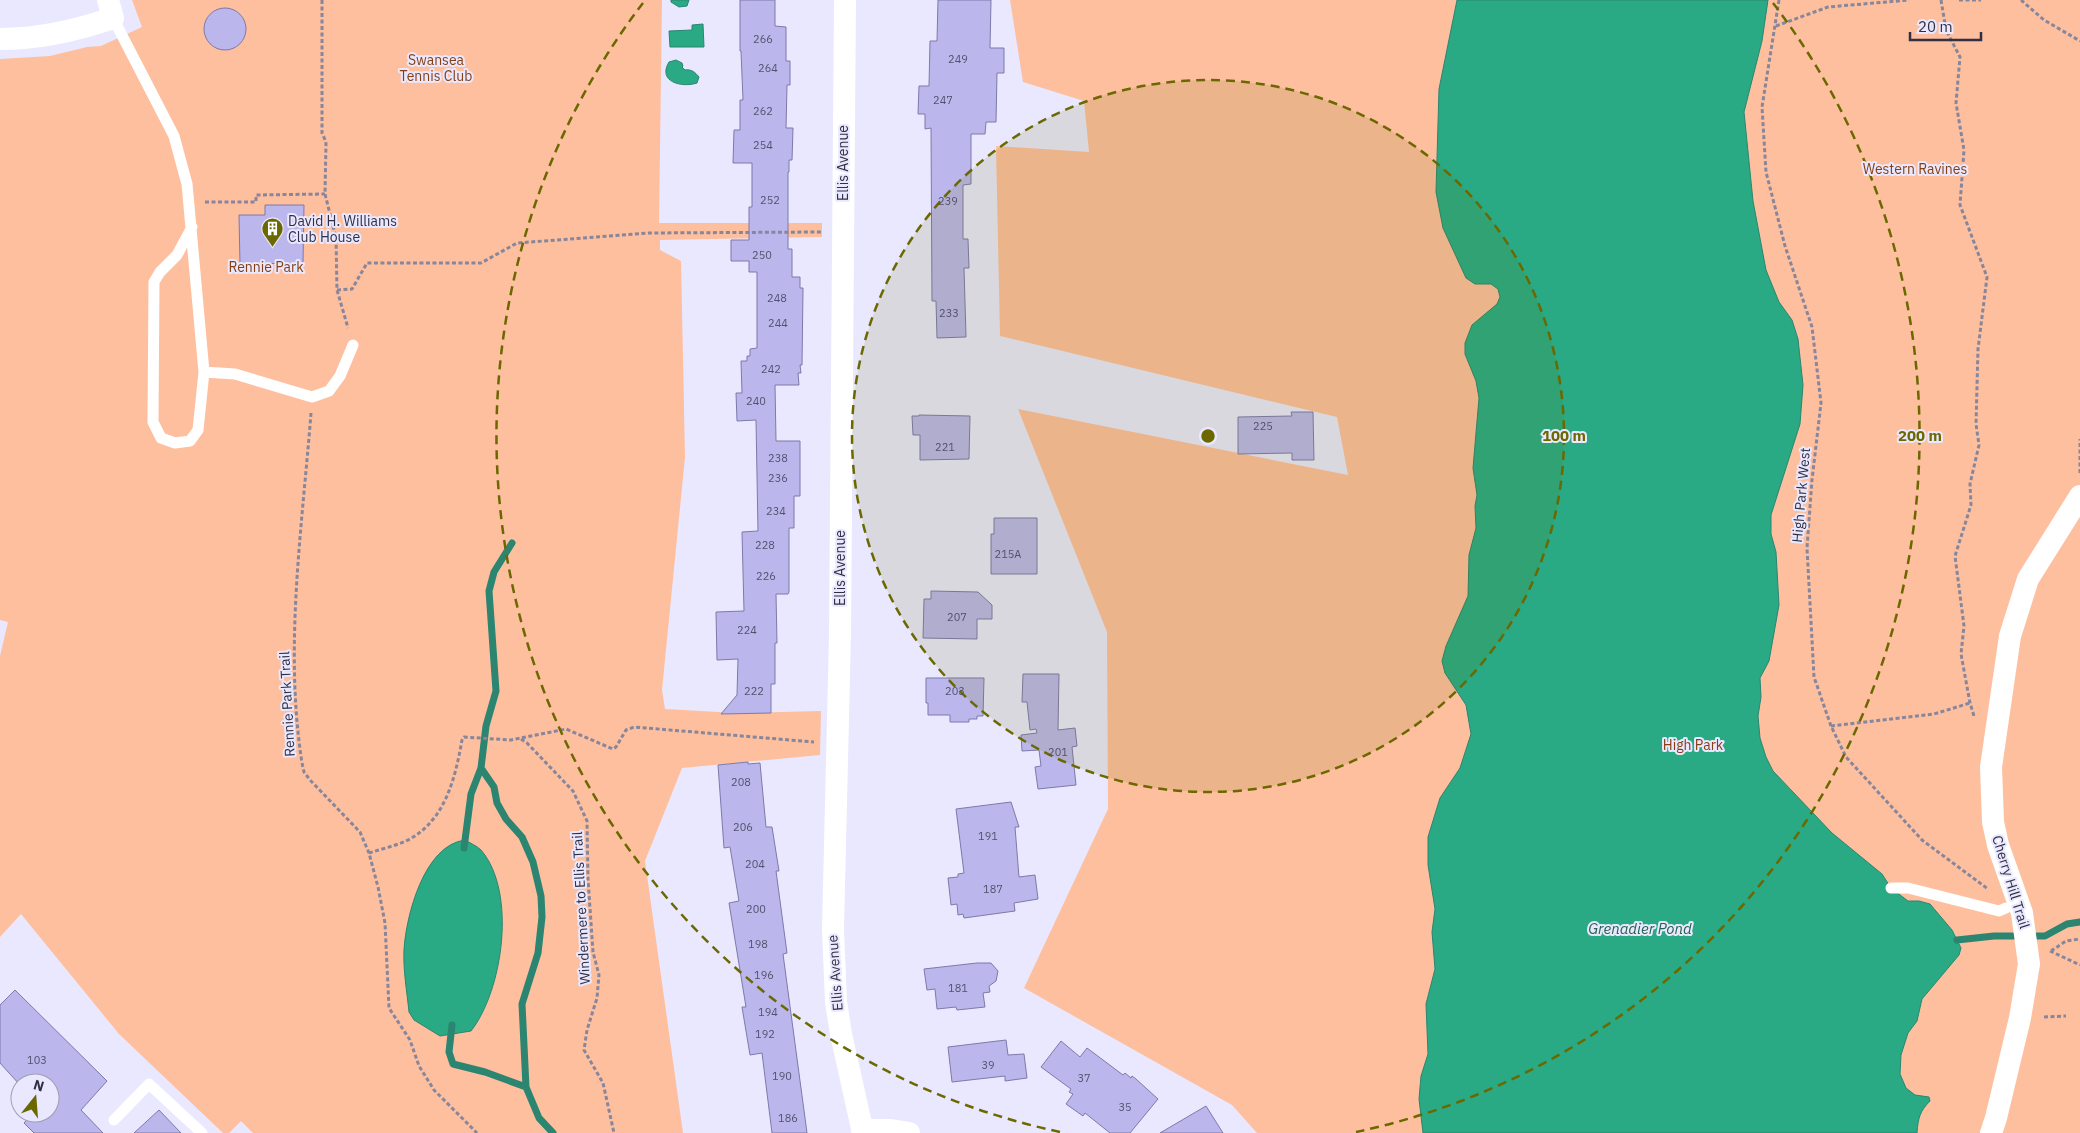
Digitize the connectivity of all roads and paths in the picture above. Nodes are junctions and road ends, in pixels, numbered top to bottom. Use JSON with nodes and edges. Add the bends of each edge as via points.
{"nodes":[{"id":1,"x":322,"y":0,"type":"edge"},
{"id":2,"x":845,"y":0,"type":"edge"},
{"id":3,"x":1779,"y":0,"type":"edge"},
{"id":4,"x":1909,"y":0,"type":"edge"},
{"id":5,"x":1941,"y":0,"type":"edge"},
{"id":6,"x":1960,"y":0,"type":"edge"},
{"id":7,"x":1981,"y":0,"type":"edge"},
{"id":8,"x":2021,"y":0,"type":"edge"},
{"id":9,"x":110,"y":9,"type":"edge"},
{"id":10,"x":1776,"y":26,"type":"junction"},
{"id":11,"x":0,"y":39,"type":"edge"},
{"id":12,"x":2080,"y":41,"type":"edge"},
{"id":13,"x":325,"y":194,"type":"junction"},
{"id":14,"x":189,"y":202,"type":"junction"},
{"id":15,"x":192,"y":228,"type":"junction"},
{"id":16,"x":822,"y":232,"type":"dead end"},
{"id":17,"x":337,"y":290,"type":"junction"},
{"id":18,"x":353,"y":345,"type":"joint"},
{"id":19,"x":204,"y":372,"type":"junction"},
{"id":20,"x":312,"y":397,"type":"junction"},
{"id":21,"x":2080,"y":439,"type":"edge"},
{"id":22,"x":2080,"y":496,"type":"edge"},
{"id":23,"x":1970,"y":703,"type":"junction"},
{"id":24,"x":1976,"y":721,"type":"dead end"},
{"id":25,"x":1831,"y":726,"type":"junction"},
{"id":26,"x":521,"y":739,"type":"junction"},
{"id":27,"x":819,"y":742,"type":"dead end"},
{"id":28,"x":369,"y":853,"type":"junction"},
{"id":29,"x":1891,"y":888,"type":"dead end"},
{"id":30,"x":2006,"y":908,"type":"joint"},
{"id":31,"x":2080,"y":939,"type":"edge"},
{"id":32,"x":2028,"y":941,"type":"junction"},
{"id":33,"x":2051,"y":951,"type":"junction"},
{"id":34,"x":2080,"y":965,"type":"edge"},
{"id":35,"x":114,"y":1120,"type":"dead end"},
{"id":36,"x":863,"y":1131,"type":"edge"},
{"id":37,"x":202,"y":1133,"type":"edge"},
{"id":38,"x":477,"y":1133,"type":"edge"},
{"id":39,"x":614,"y":1133,"type":"edge"},
{"id":40,"x":909,"y":1133,"type":"edge"},
{"id":41,"x":1991,"y":1133,"type":"edge"}],
"edges":[{"from":1,"to":13,"type":"path"},
{"from":2,"to":36,"type":"street","name":"Ellis Avenue","via":[[840,643],[833,929],[839,1026]]},
{"from":3,"to":10,"type":"path","name":"High Park West"},
{"from":4,"to":10,"type":"path","via":[[1828,7]]},
{"from":5,"to":23,"type":"path","via":[[1946,30],[1960,57],[1956,103],[1964,150],[1960,205],[1987,277],[1978,350],[1976,424],[1979,445],[1970,484],[1971,505],[1955,556],[1964,626],[1961,654]]},
{"from":6,"to":7,"type":"path"},
{"from":8,"to":12,"type":"path","via":[[2044,20]]},
{"from":9,"to":11,"type":"street","via":[[76,30],[37,38]]},
{"from":9,"to":14,"type":"lane","via":[[174,136]]},
{"from":10,"to":25,"type":"path","name":"High Park West","via":[[1762,107],[1766,172],[1785,246],[1812,327],[1821,403],[1807,548],[1814,677]]},
{"from":13,"to":14,"type":"path","via":[[256,195],[256,202]]},
{"from":13,"to":17,"type":"path","via":[[336,238]]},
{"from":14,"to":15,"type":"lane"},
{"from":15,"to":19,"type":"lane"},
{"from":15,"to":19,"type":"lane","via":[[177,255],[154,282],[153,422],[161,438],[175,444],[190,441],[198,430]]},
{"from":16,"to":17,"type":"path","via":[[667,232],[517,244],[481,262],[367,263],[352,289]]},
{"from":17,"to":18,"type":"path"},
{"from":18,"to":20,"type":"lane","via":[[340,376],[329,391]]},
{"from":19,"to":20,"type":"lane","via":[[235,374]]},
{"from":20,"to":28,"type":"path","name":"Rennie Park Trail","via":[[294,625],[295,694],[301,759],[304,772],[360,832]]},
{"from":21,"to":22,"type":"path"},
{"from":22,"to":32,"type":"street","name":"Cherry Hill Trail","via":[[2028,579],[2010,636],[1991,767],[1993,822]]},
{"from":23,"to":24,"type":"path"},
{"from":23,"to":25,"type":"path","via":[[1934,714]]},
{"from":25,"to":30,"type":"path","name":"High Park West","via":[[1846,757],[1922,840],[1985,887]]},
{"from":26,"to":27,"type":"path","via":[[566,729],[613,748],[626,730],[634,727]]},
{"from":26,"to":28,"type":"path","via":[[463,738],[456,774],[442,807],[432,821],[406,841]]},
{"from":26,"to":39,"type":"path","name":"Windermere to Ellis Trail","via":[[573,792],[587,821],[593,952],[599,975],[597,998],[584,1050],[603,1083]]},
{"from":28,"to":38,"type":"path","name":"Rennie Park Trail","via":[[385,923],[388,1008],[410,1040],[419,1066],[434,1090]]},
{"from":29,"to":30,"type":"lane","via":[[1908,888],[1999,911]]},
{"from":31,"to":33,"type":"path","via":[[2066,942]]},
{"from":32,"to":33,"type":"path"},
{"from":32,"to":41,"type":"street","name":"Cherry Hill Trail","via":[[2028,978]]},
{"from":33,"to":34,"type":"path"},
{"from":35,"to":37,"type":"lane","via":[[149,1084]]},
{"from":36,"to":40,"type":"street"}]}
